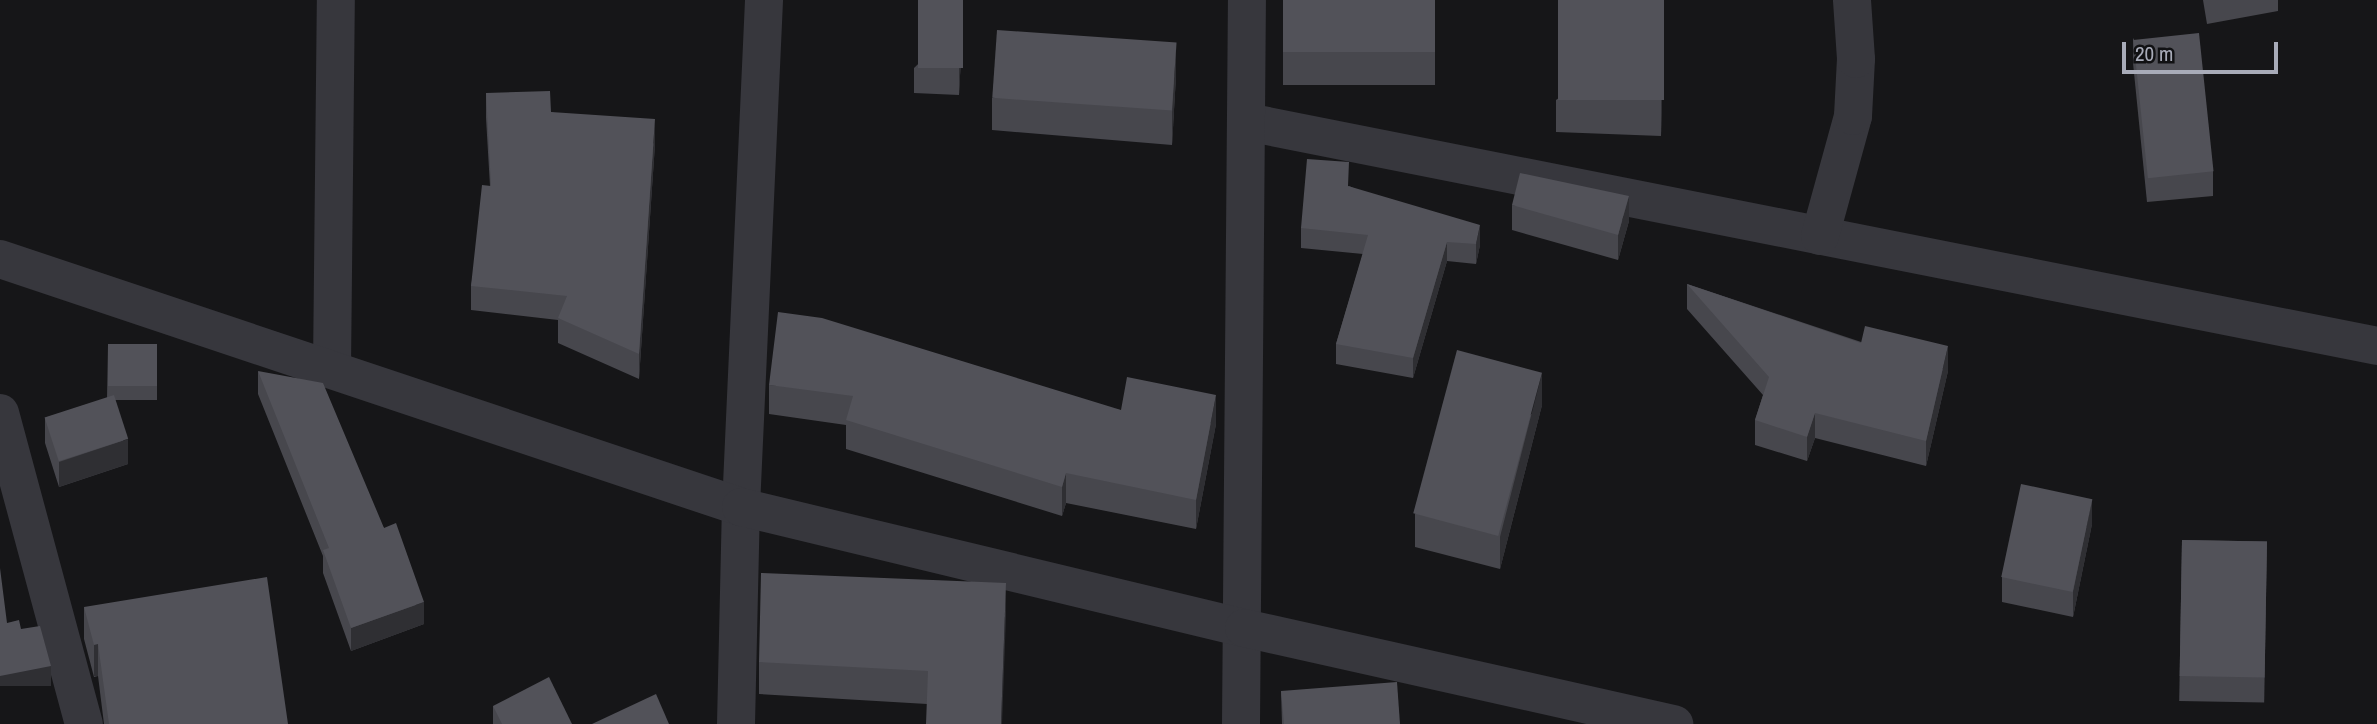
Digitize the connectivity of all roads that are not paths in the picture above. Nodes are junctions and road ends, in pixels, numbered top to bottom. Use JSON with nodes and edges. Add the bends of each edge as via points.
{"nodes":[{"id":1,"x":336,"y":0,"type":"edge"},
{"id":2,"x":764,"y":0,"type":"edge"},
{"id":3,"x":1247,"y":0,"type":"edge"},
{"id":4,"x":1852,"y":0,"type":"edge"},
{"id":5,"x":1247,"y":122,"type":"junction"},
{"id":6,"x":1820,"y":236,"type":"junction"},
{"id":7,"x":0,"y":259,"type":"edge"},
{"id":8,"x":2377,"y":346,"type":"edge"},
{"id":9,"x":332,"y":367,"type":"junction"},
{"id":10,"x":0,"y":413,"type":"edge"},
{"id":11,"x":741,"y":507,"type":"junction"},
{"id":12,"x":1244,"y":628,"type":"junction"},
{"id":13,"x":84,"y":724,"type":"edge"},
{"id":14,"x":736,"y":724,"type":"edge"},
{"id":15,"x":1241,"y":724,"type":"edge"},
{"id":16,"x":1674,"y":724,"type":"edge"}],
"edges":[{"from":1,"to":9,"type":"street"},
{"from":2,"to":11,"type":"street"},
{"from":3,"to":5,"type":"street"},
{"from":4,"to":6,"type":"street","via":[[1853,116]]},
{"from":5,"to":6,"type":"street"},
{"from":5,"to":12,"type":"street"},
{"from":6,"to":8,"type":"street"},
{"from":7,"to":9,"type":"street"},
{"from":9,"to":11,"type":"street"},
{"from":10,"to":13,"type":"street"},
{"from":11,"to":12,"type":"street"},
{"from":11,"to":14,"type":"street"},
{"from":12,"to":15,"type":"street"},
{"from":12,"to":16,"type":"street"}]}
